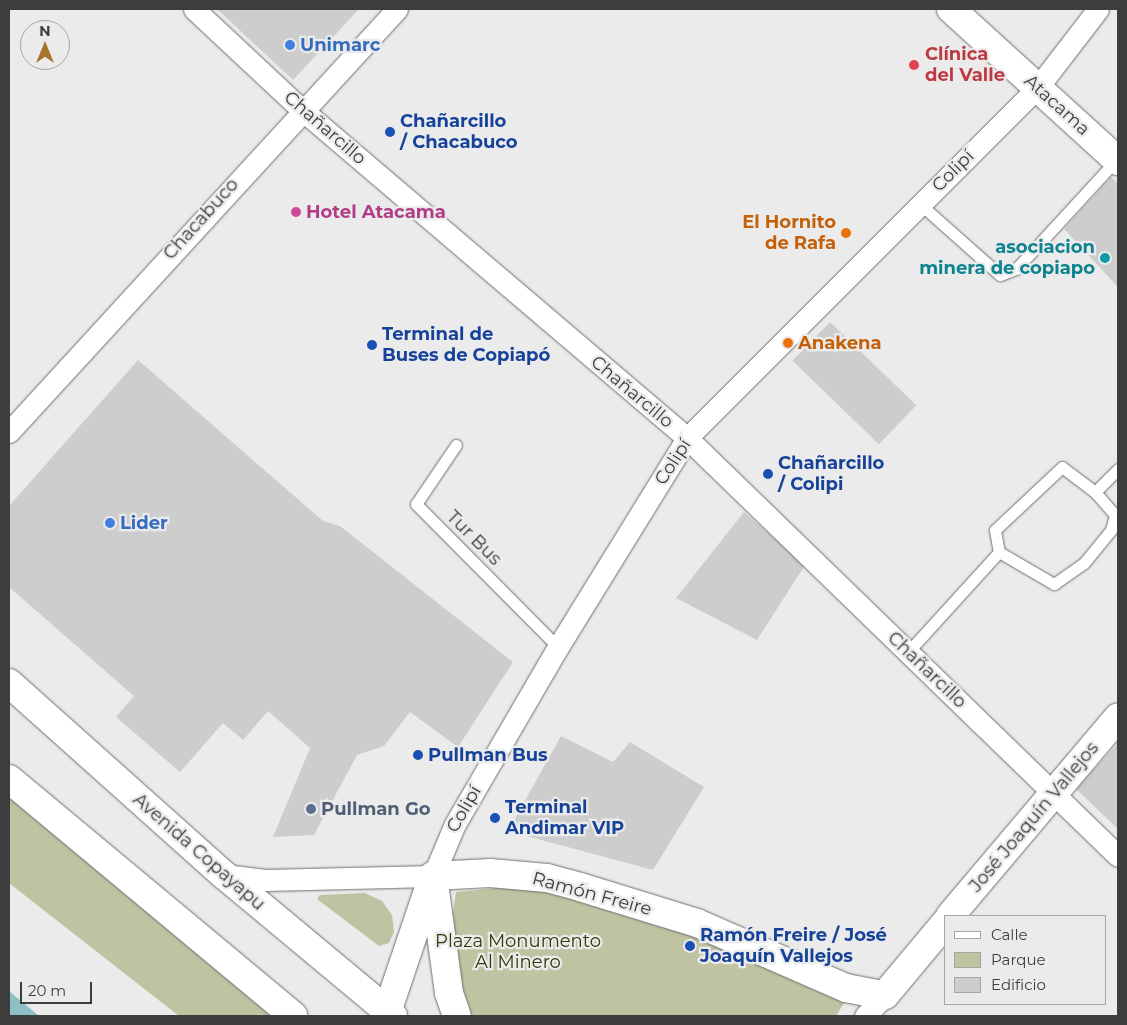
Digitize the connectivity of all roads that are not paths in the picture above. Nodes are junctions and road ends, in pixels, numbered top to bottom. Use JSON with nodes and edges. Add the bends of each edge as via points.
{"nodes":[{"id":1,"x":194,"y":9,"type":"edge"},
{"id":2,"x":397,"y":9,"type":"edge"},
{"id":3,"x":951,"y":9,"type":"edge"},
{"id":4,"x":1098,"y":9,"type":"edge"},
{"id":5,"x":1038,"y":87,"type":"junction"},
{"id":6,"x":301,"y":109,"type":"junction"},
{"id":7,"x":1118,"y":160,"type":"edge"},
{"id":8,"x":920,"y":204,"type":"junction"},
{"id":9,"x":9,"y":432,"type":"edge"},
{"id":10,"x":687,"y":438,"type":"junction"},
{"id":11,"x":456,"y":445,"type":"dead end"},
{"id":12,"x":1118,"y":469,"type":"edge"},
{"id":13,"x":1095,"y":492,"type":"junction"},
{"id":14,"x":999,"y":552,"type":"junction"},
{"id":15,"x":558,"y":647,"type":"junction"},
{"id":16,"x":908,"y":652,"type":"junction"},
{"id":17,"x":9,"y":683,"type":"edge"},
{"id":18,"x":1118,"y":717,"type":"edge"},
{"id":19,"x":9,"y":779,"type":"edge"},
{"id":20,"x":1054,"y":793,"type":"junction"},
{"id":21,"x":1118,"y":856,"type":"edge"},
{"id":22,"x":224,"y":875,"type":"junction"},
{"id":23,"x":433,"y":876,"type":"junction"},
{"id":24,"x":951,"y":915,"type":"edge"},
{"id":25,"x":944,"y":924,"type":"edge"},
{"id":26,"x":885,"y":995,"type":"junction"},
{"id":27,"x":388,"y":1015,"type":"edge"},
{"id":28,"x":292,"y":1016,"type":"edge"},
{"id":29,"x":456,"y":1016,"type":"edge"},
{"id":30,"x":865,"y":1016,"type":"edge"}],
"edges":[{"from":1,"to":6,"type":"street","name":"Chañarcillo"},
{"from":2,"to":6,"type":"street","name":"Chacabuco"},
{"from":3,"to":5,"type":"main road","name":"Atacama"},
{"from":4,"to":5,"type":"street","name":"Colipí"},
{"from":5,"to":7,"type":"main road","name":"Atacama"},
{"from":5,"to":8,"type":"street","name":"Colipí"},
{"from":6,"to":9,"type":"street","name":"Chacabuco"},
{"from":6,"to":10,"type":"street","name":"Chañarcillo"},
{"from":7,"to":8,"type":"lane","via":[[1016,269],[1000,274]]},
{"from":8,"to":10,"type":"street","name":"Colipí"},
{"from":10,"to":15,"type":"street","name":"Colipí"},
{"from":10,"to":16,"type":"street","name":"Chañarcillo"},
{"from":11,"to":15,"type":"lane","name":"Tur Bus","via":[[416,504]]},
{"from":12,"to":13,"type":"lane"},
{"from":13,"to":14,"type":"lane","via":[[1062,466],[995,530]]},
{"from":13,"to":14,"type":"lane","via":[[1116,515],[1111,530],[1084,563],[1054,584]]},
{"from":14,"to":16,"type":"lane"},
{"from":15,"to":23,"type":"street","name":"Colipí","via":[[451,831]]},
{"from":16,"to":20,"type":"street","name":"Chañarcillo"},
{"from":17,"to":22,"type":"main road","name":"Avenida Copayapu"},
{"from":18,"to":20,"type":"main road","name":"José Joaquín Vallejos"},
{"from":19,"to":28,"type":"main road"},
{"from":20,"to":21,"type":"street","name":"Chañarcillo"},
{"from":20,"to":24,"type":"main road","name":"José Joaquín Vallejos"},
{"from":22,"to":23,"type":"street","name":"Ramón Freire","via":[[266,880]]},
{"from":22,"to":27,"type":"main road","name":"Avenida Copayapu"},
{"from":23,"to":26,"type":"main road","name":"Ramón Freire","via":[[490,873],[563,883],[697,923],[846,988]]},
{"from":23,"to":27,"type":"main road","name":"Colipí"},
{"from":23,"to":29,"type":"main road"},
{"from":25,"to":26,"type":"main road"},
{"from":26,"to":30,"type":"street"}]}
